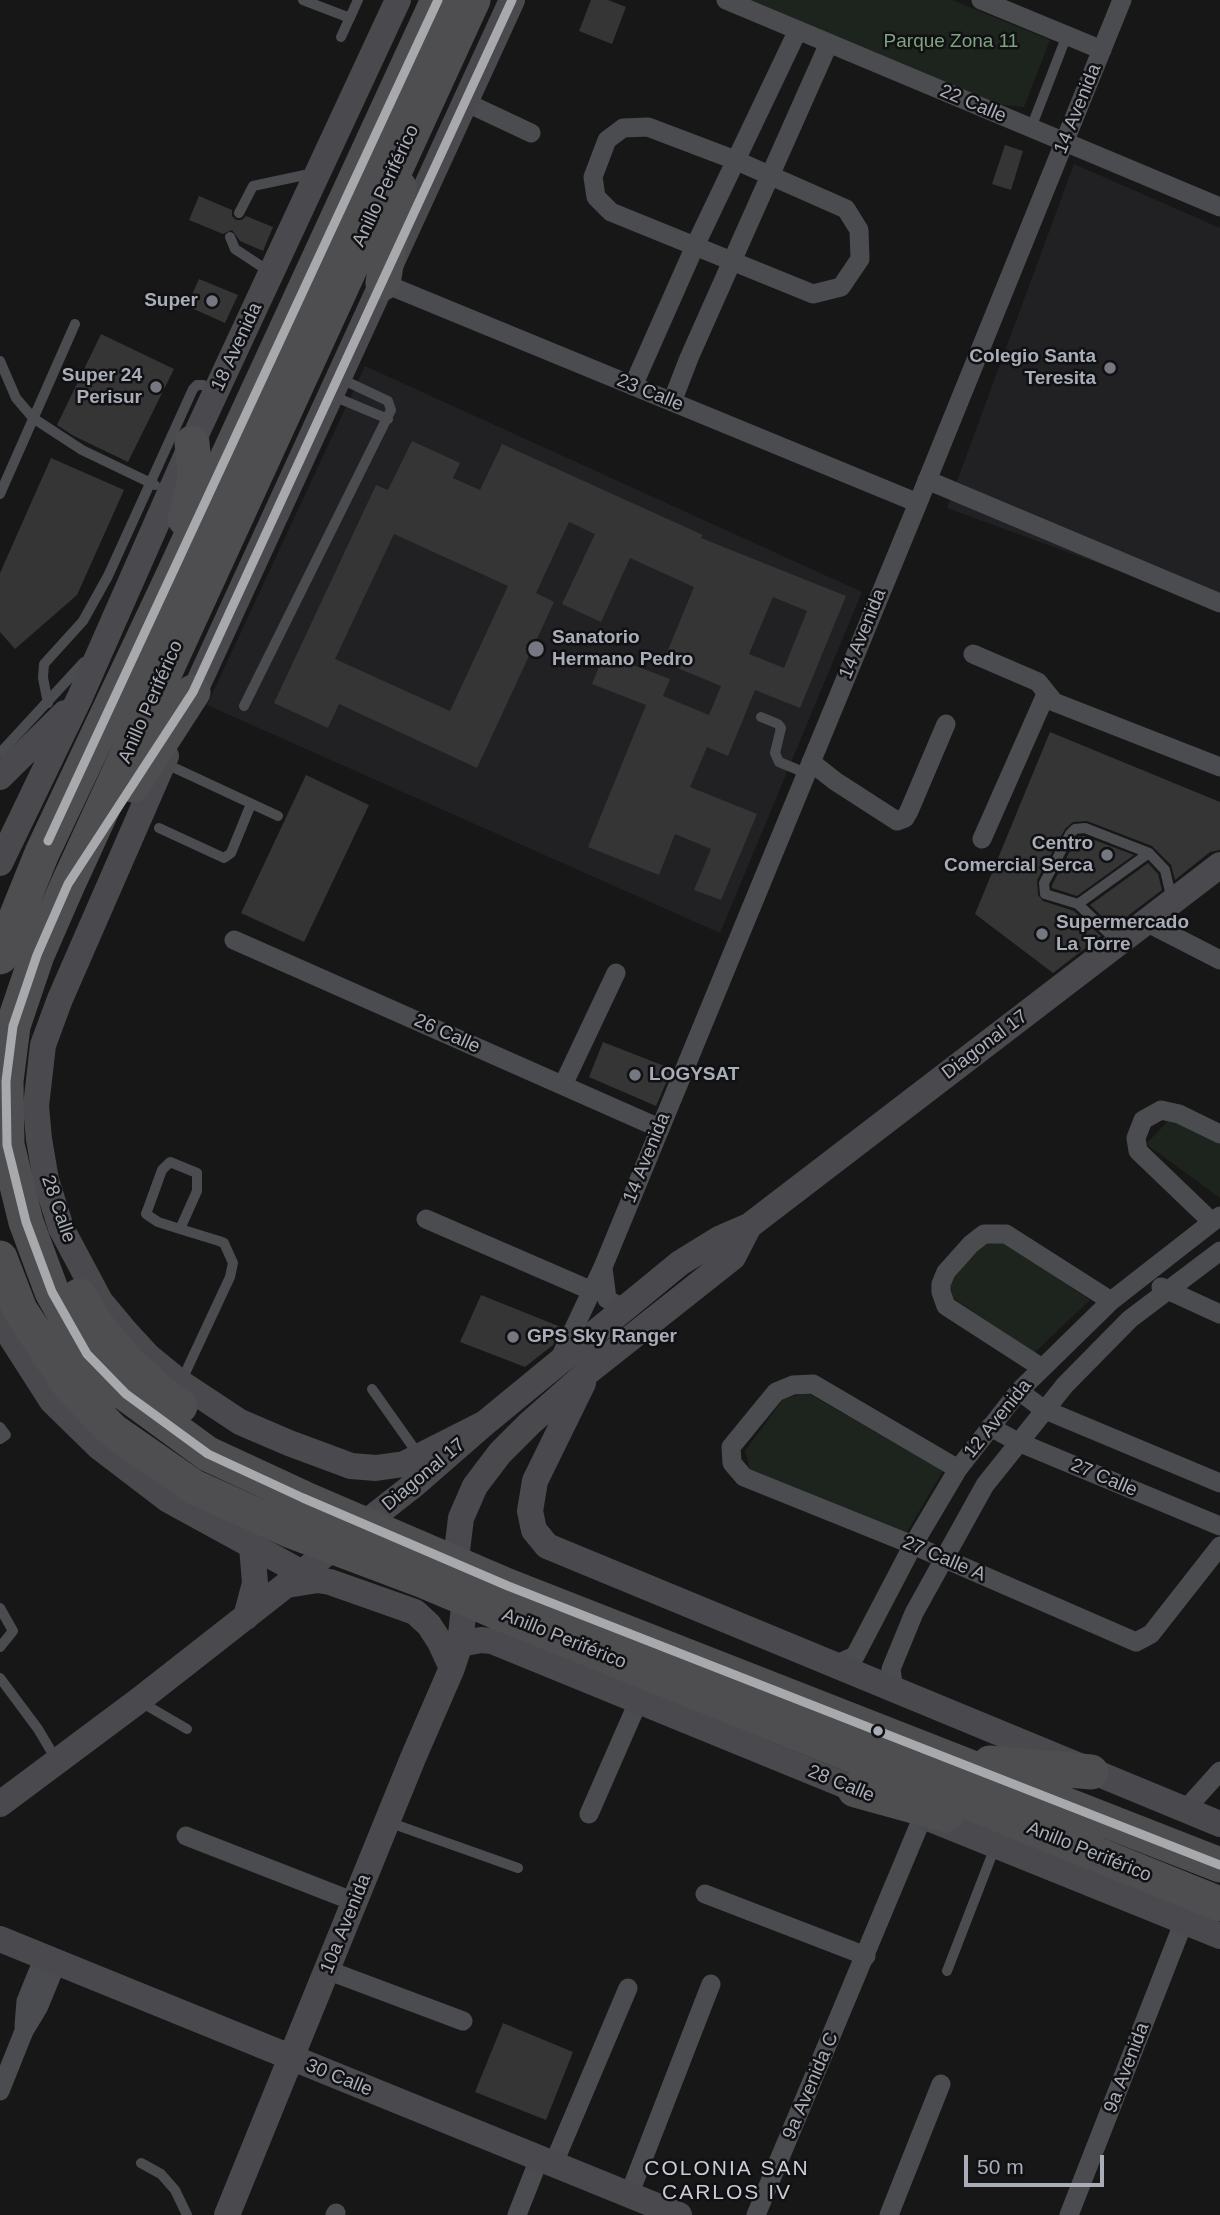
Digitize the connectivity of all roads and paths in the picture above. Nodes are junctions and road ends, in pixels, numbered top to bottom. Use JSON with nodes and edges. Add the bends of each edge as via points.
{"nodes":[{"id":1,"x":303,"y":0,"type":"edge"},
{"id":2,"x":358,"y":0,"type":"edge"},
{"id":3,"x":398,"y":0,"type":"edge"},
{"id":4,"x":438,"y":0,"type":"edge"},
{"id":5,"x":472,"y":0,"type":"edge"},
{"id":6,"x":512,"y":0,"type":"edge"},
{"id":7,"x":726,"y":0,"type":"edge"},
{"id":8,"x":981,"y":0,"type":"edge"},
{"id":9,"x":1122,"y":0,"type":"edge"},
{"id":10,"x":350,"y":18,"type":"junction"},
{"id":11,"x":798,"y":30,"type":"junction"},
{"id":12,"x":1067,"y":35,"type":"junction"},
{"id":13,"x":341,"y":37,"type":"dead end"},
{"id":14,"x":829,"y":43,"type":"junction"},
{"id":15,"x":1102,"y":50,"type":"junction"},
{"id":16,"x":465,"y":102,"type":"junction"},
{"id":17,"x":1031,"y":128,"type":"junction"},
{"id":18,"x":531,"y":133,"type":"dead end"},
{"id":19,"x":408,"y":137,"type":"junction"},
{"id":20,"x":1065,"y":142,"type":"junction"},
{"id":21,"x":735,"y":160,"type":"junction"},
{"id":22,"x":318,"y":172,"type":"junction"},
{"id":23,"x":770,"y":176,"type":"junction"},
{"id":24,"x":1220,"y":207,"type":"edge"},
{"id":25,"x":239,"y":213,"type":"dead end"},
{"id":26,"x":230,"y":237,"type":"dead end"},
{"id":27,"x":695,"y":246,"type":"junction"},
{"id":28,"x":733,"y":261,"type":"junction"},
{"id":29,"x":271,"y":273,"type":"junction"},
{"id":30,"x":383,"y":284,"type":"junction"},
{"id":31,"x":75,"y":324,"type":"dead end"},
{"id":32,"x":0,"y":361,"type":"edge"},
{"id":33,"x":633,"y":386,"type":"junction"},
{"id":34,"x":334,"y":387,"type":"junction"},
{"id":35,"x":216,"y":391,"type":"junction"},
{"id":36,"x":672,"y":402,"type":"junction"},
{"id":37,"x":33,"y":418,"type":"junction"},
{"id":38,"x":388,"y":419,"type":"junction"},
{"id":39,"x":192,"y":443,"type":"junction"},
{"id":40,"x":927,"y":480,"type":"junction"},
{"id":41,"x":160,"y":488,"type":"junction"},
{"id":42,"x":0,"y":494,"type":"edge"},
{"id":43,"x":918,"y":503,"type":"junction"},
{"id":44,"x":170,"y":582,"type":"junction"},
{"id":45,"x":1220,"y":603,"type":"edge"},
{"id":46,"x":117,"y":616,"type":"junction"},
{"id":47,"x":972,"y":654,"type":"dead end"},
{"id":48,"x":193,"y":692,"type":"junction"},
{"id":49,"x":1046,"y":694,"type":"junction"},
{"id":50,"x":80,"y":697,"type":"junction"},
{"id":51,"x":48,"y":703,"type":"junction"},
{"id":52,"x":244,"y":706,"type":"dead end"},
{"id":53,"x":761,"y":716,"type":"dead end"},
{"id":54,"x":946,"y":724,"type":"dead end"},
{"id":55,"x":0,"y":753,"type":"edge"},
{"id":56,"x":163,"y":762,"type":"junction"},
{"id":57,"x":808,"y":767,"type":"junction"},
{"id":58,"x":1220,"y":767,"type":"edge"},
{"id":59,"x":0,"y":777,"type":"edge"},
{"id":60,"x":251,"y":804,"type":"junction"},
{"id":61,"x":278,"y":816,"type":"dead end"},
{"id":62,"x":159,"y":828,"type":"dead end"},
{"id":63,"x":982,"y":839,"type":"dead end"},
{"id":64,"x":1149,"y":853,"type":"junction"},
{"id":65,"x":0,"y":863,"type":"edge"},
{"id":66,"x":1220,"y":865,"type":"edge"},
{"id":67,"x":68,"y":884,"type":"junction"},
{"id":68,"x":1172,"y":902,"type":"junction"},
{"id":69,"x":1078,"y":904,"type":"junction"},
{"id":70,"x":1146,"y":922,"type":"junction"},
{"id":71,"x":234,"y":940,"type":"dead end"},
{"id":72,"x":1119,"y":943,"type":"junction"},
{"id":73,"x":0,"y":957,"type":"edge"},
{"id":74,"x":1220,"y":960,"type":"edge"},
{"id":75,"x":616,"y":973,"type":"dead end"},
{"id":76,"x":563,"y":1085,"type":"junction"},
{"id":77,"x":659,"y":1128,"type":"junction"},
{"id":78,"x":1220,"y":1134,"type":"edge"},
{"id":79,"x":7,"y":1144,"type":"junction"},
{"id":80,"x":426,"y":1219,"type":"dead end"},
{"id":81,"x":1216,"y":1219,"type":"edge"},
{"id":82,"x":749,"y":1226,"type":"junction"},
{"id":83,"x":180,"y":1229,"type":"junction"},
{"id":84,"x":1220,"y":1251,"type":"edge"},
{"id":85,"x":0,"y":1258,"type":"edge"},
{"id":86,"x":603,"y":1267,"type":"junction"},
{"id":87,"x":1145,"y":1275,"type":"junction"},
{"id":88,"x":590,"y":1290,"type":"junction"},
{"id":89,"x":1168,"y":1292,"type":"junction"},
{"id":90,"x":1111,"y":1301,"type":"junction"},
{"id":91,"x":627,"y":1306,"type":"junction"},
{"id":92,"x":1220,"y":1314,"type":"edge"},
{"id":93,"x":0,"y":1320,"type":"edge"},
{"id":94,"x":559,"y":1361,"type":"junction"},
{"id":95,"x":1042,"y":1368,"type":"junction"},
{"id":96,"x":589,"y":1371,"type":"junction"},
{"id":97,"x":181,"y":1382,"type":"junction"},
{"id":98,"x":372,"y":1389,"type":"dead end"},
{"id":99,"x":1019,"y":1391,"type":"junction"},
{"id":100,"x":1044,"y":1409,"type":"junction"},
{"id":101,"x":485,"y":1423,"type":"junction"},
{"id":102,"x":0,"y":1427,"type":"edge"},
{"id":103,"x":990,"y":1427,"type":"junction"},
{"id":104,"x":0,"y":1439,"type":"edge"},
{"id":105,"x":1018,"y":1442,"type":"junction"},
{"id":106,"x":419,"y":1456,"type":"junction"},
{"id":107,"x":958,"y":1469,"type":"junction"},
{"id":108,"x":1220,"y":1483,"type":"edge"},
{"id":109,"x":1220,"y":1526,"type":"edge"},
{"id":110,"x":913,"y":1545,"type":"junction"},
{"id":111,"x":1220,"y":1546,"type":"edge"},
{"id":112,"x":252,"y":1547,"type":"junction"},
{"id":113,"x":457,"y":1551,"type":"junction"},
{"id":114,"x":944,"y":1558,"type":"junction"},
{"id":115,"x":301,"y":1574,"type":"junction"},
{"id":116,"x":0,"y":1608,"type":"edge"},
{"id":117,"x":246,"y":1617,"type":"junction"},
{"id":118,"x":0,"y":1647,"type":"edge"},
{"id":119,"x":458,"y":1648,"type":"junction"},
{"id":120,"x":833,"y":1666,"type":"junction"},
{"id":121,"x":0,"y":1678,"type":"edge"},
{"id":122,"x":894,"y":1691,"type":"junction"},
{"id":123,"x":138,"y":1701,"type":"junction"},
{"id":124,"x":638,"y":1702,"type":"junction"},
{"id":125,"x":187,"y":1729,"type":"dead end"},
{"id":126,"x":952,"y":1760,"type":"junction"},
{"id":127,"x":58,"y":1761,"type":"junction"},
{"id":128,"x":1220,"y":1771,"type":"edge"},
{"id":129,"x":1091,"y":1772,"type":"junction"},
{"id":130,"x":855,"y":1790,"type":"junction"},
{"id":131,"x":0,"y":1804,"type":"edge"},
{"id":132,"x":1185,"y":1810,"type":"junction"},
{"id":133,"x":589,"y":1814,"type":"dead end"},
{"id":134,"x":923,"y":1816,"type":"junction"},
{"id":135,"x":387,"y":1822,"type":"junction"},
{"id":136,"x":1220,"y":1824,"type":"edge"},
{"id":137,"x":187,"y":1836,"type":"dead end"},
{"id":138,"x":996,"y":1846,"type":"junction"},
{"id":139,"x":1100,"y":1856,"type":"junction"},
{"id":140,"x":1220,"y":1865,"type":"edge"},
{"id":141,"x":518,"y":1868,"type":"dead end"},
{"id":142,"x":705,"y":1894,"type":"dead end"},
{"id":143,"x":355,"y":1902,"type":"junction"},
{"id":144,"x":1220,"y":1904,"type":"edge"},
{"id":145,"x":1184,"y":1921,"type":"junction"},
{"id":146,"x":1220,"y":1936,"type":"edge"},
{"id":147,"x":0,"y":1940,"type":"edge"},
{"id":148,"x":866,"y":1956,"type":"junction"},
{"id":149,"x":50,"y":1960,"type":"junction"},
{"id":150,"x":327,"y":1970,"type":"junction"},
{"id":151,"x":947,"y":1971,"type":"dead end"},
{"id":152,"x":711,"y":1984,"type":"dead end"},
{"id":153,"x":628,"y":1987,"type":"dead end"},
{"id":154,"x":463,"y":2021,"type":"dead end"},
{"id":155,"x":291,"y":2058,"type":"junction"},
{"id":156,"x":941,"y":2084,"type":"dead end"},
{"id":157,"x":0,"y":2091,"type":"edge"},
{"id":158,"x":546,"y":2162,"type":"junction"},
{"id":159,"x":141,"y":2163,"type":"dead end"},
{"id":160,"x":629,"y":2195,"type":"junction"},
{"id":161,"x":187,"y":2215,"type":"edge"},
{"id":162,"x":227,"y":2215,"type":"edge"},
{"id":163,"x":517,"y":2215,"type":"edge"},
{"id":164,"x":679,"y":2215,"type":"edge"},
{"id":165,"x":756,"y":2215,"type":"edge"},
{"id":166,"x":889,"y":2215,"type":"edge"},
{"id":167,"x":1069,"y":2215,"type":"edge"}],
"edges":[{"from":1,"to":10,"type":"lane"},
{"from":2,"to":10,"type":"lane"},
{"from":3,"to":22,"type":"street","name":"18 Avenida"},
{"from":4,"to":44,"type":"highway","name":"Anillo Periférico"},
{"from":5,"to":19,"type":"highway","name":"Anillo Periférico"},
{"from":6,"to":16,"type":"street","name":"28 Calle"},
{"from":7,"to":11,"type":"street","name":"22 Calle"},
{"from":8,"to":12,"type":"street"},
{"from":9,"to":15,"type":"street","name":"14 Avenida"},
{"from":10,"to":13,"type":"lane"},
{"from":11,"to":14,"type":"street","name":"22 Calle"},
{"from":11,"to":21,"type":"street"},
{"from":12,"to":15,"type":"street"},
{"from":12,"to":17,"type":"lane"},
{"from":14,"to":17,"type":"street","name":"22 Calle"},
{"from":14,"to":23,"type":"street"},
{"from":15,"to":20,"type":"street","name":"14 Avenida"},
{"from":16,"to":18,"type":"street"},
{"from":16,"to":30,"type":"street","name":"28 Calle"},
{"from":17,"to":20,"type":"street","name":"22 Calle"},
{"from":19,"to":30,"type":"highway"},
{"from":19,"to":67,"type":"highway","name":"Anillo Periférico"},
{"from":20,"to":24,"type":"street","name":"22 Calle"},
{"from":20,"to":40,"type":"street","name":"14 Avenida"},
{"from":21,"to":23,"type":"street"},
{"from":21,"to":27,"type":"street"},
{"from":21,"to":27,"type":"street","via":[[648,127],[622,128],[607,140],[593,177],[596,197],[611,212]]},
{"from":22,"to":25,"type":"lane","via":[[253,186]]},
{"from":22,"to":29,"type":"street","name":"18 Avenida"},
{"from":23,"to":28,"type":"street"},
{"from":23,"to":28,"type":"street","via":[[846,209],[859,230],[860,259],[841,286],[813,294]]},
{"from":26,"to":29,"type":"lane","via":[[232,247]]},
{"from":27,"to":28,"type":"street"},
{"from":27,"to":33,"type":"street"},
{"from":28,"to":36,"type":"street"},
{"from":29,"to":35,"type":"street","name":"18 Avenida"},
{"from":30,"to":33,"type":"street","name":"23 Calle"},
{"from":30,"to":34,"type":"street","name":"28 Calle"},
{"from":31,"to":37,"type":"lane"},
{"from":32,"to":37,"type":"lane","via":[[16,398]]},
{"from":33,"to":36,"type":"street","name":"23 Calle"},
{"from":34,"to":38,"type":"lane"},
{"from":34,"to":38,"type":"lane","via":[[388,401]]},
{"from":34,"to":48,"type":"street","name":"28 Calle"},
{"from":35,"to":39,"type":"street","name":"18 Avenida"},
{"from":35,"to":41,"type":"lane","via":[[203,385],[193,389]]},
{"from":36,"to":43,"type":"street","name":"23 Calle"},
{"from":37,"to":41,"type":"lane","via":[[82,450]]},
{"from":37,"to":42,"type":"lane"},
{"from":38,"to":52,"type":"lane"},
{"from":39,"to":41,"type":"street","name":"18 Avenida"},
{"from":39,"to":44,"type":"highway","via":[[192,493],[174,547]]},
{"from":40,"to":43,"type":"street","name":"14 Avenida"},
{"from":40,"to":45,"type":"street"},
{"from":41,"to":46,"type":"street","name":"18 Avenida"},
{"from":41,"to":51,"type":"lane","via":[[83,621],[44,664]]},
{"from":43,"to":57,"type":"street","name":"14 Avenida"},
{"from":44,"to":73,"type":"highway","name":"Anillo Periférico","via":[[42,853]]},
{"from":46,"to":50,"type":"street","name":"18 Avenida"},
{"from":46,"to":51,"type":"lane"},
{"from":47,"to":49,"type":"street","via":[[1038,682]]},
{"from":48,"to":56,"type":"street","name":"28 Calle"},
{"from":48,"to":67,"type":"highway"},
{"from":49,"to":58,"type":"street","via":[[1054,702]]},
{"from":49,"to":63,"type":"street"},
{"from":50,"to":59,"type":"street"},
{"from":50,"to":65,"type":"street"},
{"from":51,"to":55,"type":"lane"},
{"from":53,"to":57,"type":"lane","via":[[781,728],[776,748],[779,762]]},
{"from":54,"to":57,"type":"street","via":[[909,811],[897,821]]},
{"from":56,"to":60,"type":"lane"},
{"from":56,"to":97,"type":"street","name":"28 Calle","via":[[43,1045],[36,1106],[46,1180],[61,1228],[79,1264],[100,1301],[125,1331]]},
{"from":57,"to":77,"type":"street","name":"14 Avenida"},
{"from":60,"to":61,"type":"lane"},
{"from":60,"to":62,"type":"lane","via":[[231,853],[224,858]]},
{"from":64,"to":68,"type":"lane","via":[[1165,870]]},
{"from":64,"to":69,"type":"lane"},
{"from":64,"to":69,"type":"lane","via":[[1085,828],[1075,829],[1044,883],[1045,894]]},
{"from":66,"to":68,"type":"street","name":"Diagonal 17"},
{"from":67,"to":79,"type":"highway","name":"Anillo Periférico","via":[[13,1026],[6,1082]]},
{"from":68,"to":70,"type":"street","name":"Diagonal 17"},
{"from":69,"to":72,"type":"lane"},
{"from":70,"to":72,"type":"street","name":"Diagonal 17"},
{"from":70,"to":74,"type":"street"},
{"from":71,"to":76,"type":"street","name":"26 Calle"},
{"from":72,"to":82,"type":"street","name":"Diagonal 17"},
{"from":75,"to":76,"type":"street"},
{"from":76,"to":77,"type":"street","name":"26 Calle"},
{"from":77,"to":86,"type":"street","name":"14 Avenida"},
{"from":78,"to":81,"type":"street","via":[[1161,1110],[1143,1120],[1136,1138],[1138,1151]]},
{"from":79,"to":113,"type":"highway","via":[[73,1287],[98,1327],[159,1391],[230,1439],[407,1518]]},
{"from":79,"to":126,"type":"highway","name":"Anillo Periférico","via":[[26,1222],[52,1292],[87,1354],[126,1394],[208,1454],[508,1586]]},
{"from":80,"to":88,"type":"street"},
{"from":81,"to":87,"type":"street","name":"12 Avenida"},
{"from":82,"to":91,"type":"street","name":"Diagonal 17","via":[[719,1238],[680,1263]]},
{"from":82,"to":96,"type":"street","name":"Diagonal 17","via":[[733,1257]]},
{"from":83,"to":83,"type":"lane","via":[[146,1214],[170,1162],[197,1173],[197,1191]]},
{"from":83,"to":97,"type":"lane","via":[[224,1243],[233,1263]]},
{"from":84,"to":89,"type":"street","name":"12 Avenida"},
{"from":85,"to":139,"type":"highway","name":"Anillo Periférico","via":[[20,1311],[71,1387],[112,1430],[194,1487],[289,1530]]},
{"from":86,"to":88,"type":"street","name":"14 Avenida"},
{"from":86,"to":91,"type":"street","via":[[607,1299]]},
{"from":87,"to":89,"type":"street"},
{"from":87,"to":90,"type":"street","name":"12 Avenida"},
{"from":88,"to":94,"type":"street","name":"14 Avenida"},
{"from":89,"to":92,"type":"street"},
{"from":89,"to":100,"type":"street","name":"12 Avenida","via":[[1130,1319]]},
{"from":90,"to":95,"type":"street","name":"12 Avenida"},
{"from":90,"to":95,"type":"street","via":[[1006,1234],[984,1234],[971,1244],[941,1284],[946,1306]]},
{"from":91,"to":94,"type":"street","name":"Diagonal 17"},
{"from":93,"to":112,"type":"street","via":[[51,1401],[99,1447],[167,1499]]},
{"from":94,"to":101,"type":"street","name":"Diagonal 17"},
{"from":95,"to":99,"type":"street","name":"12 Avenida"},
{"from":96,"to":113,"type":"street","name":"Diagonal 17","via":[[507,1445],[475,1486],[461,1518]]},
{"from":96,"to":120,"type":"street","via":[[535,1481],[530,1511],[534,1530],[547,1546]]},
{"from":97,"to":106,"type":"street","name":"28 Calle","via":[[240,1422],[351,1466],[404,1464]]},
{"from":98,"to":106,"type":"lane"},
{"from":99,"to":100,"type":"street"},
{"from":99,"to":103,"type":"street","name":"12 Avenida"},
{"from":100,"to":105,"type":"street","name":"12 Avenida"},
{"from":100,"to":108,"type":"street"},
{"from":101,"to":106,"type":"street","name":"28 Calle"},
{"from":101,"to":115,"type":"street","name":"Diagonal 17","via":[[415,1485]]},
{"from":102,"to":104,"type":"lane","via":[[6,1435]]},
{"from":103,"to":105,"type":"street","name":"27 Calle"},
{"from":103,"to":107,"type":"street","name":"12 Avenida"},
{"from":105,"to":109,"type":"street","name":"27 Calle"},
{"from":105,"to":114,"type":"street","name":"12 Avenida","via":[[985,1485]]},
{"from":107,"to":110,"type":"street","name":"12 Avenida"},
{"from":107,"to":110,"type":"street","name":"27 Calle A","via":[[813,1384],[776,1392],[731,1447],[732,1463],[744,1477]]},
{"from":110,"to":114,"type":"street","name":"27 Calle A"},
{"from":110,"to":120,"type":"street","name":"12 Avenida","via":[[855,1656]]},
{"from":111,"to":114,"type":"street","name":"27 Calle A","via":[[1151,1634],[1136,1642]]},
{"from":112,"to":115,"type":"street"},
{"from":112,"to":117,"type":"street","via":[[255,1583]]},
{"from":113,"to":119,"type":"street","name":"Diagonal 17","via":[[464,1607]]},
{"from":114,"to":122,"type":"street","name":"12 Avenida","via":[[894,1661]]},
{"from":115,"to":117,"type":"street","name":"Diagonal 17"},
{"from":115,"to":119,"type":"street","via":[[415,1612],[440,1642]]},
{"from":116,"to":118,"type":"lane","via":[[13,1631]]},
{"from":117,"to":123,"type":"street","name":"Diagonal 17"},
{"from":119,"to":124,"type":"street","name":"28 Calle","via":[[492,1641]]},
{"from":119,"to":135,"type":"street","name":"10a Avenida"},
{"from":120,"to":122,"type":"street"},
{"from":121,"to":127,"type":"lane"},
{"from":122,"to":129,"type":"street"},
{"from":123,"to":125,"type":"lane"},
{"from":123,"to":127,"type":"street","name":"Diagonal 17"},
{"from":124,"to":130,"type":"street","name":"28 Calle"},
{"from":124,"to":133,"type":"street"},
{"from":126,"to":129,"type":"highway"},
{"from":126,"to":140,"type":"highway","name":"Anillo Periférico"},
{"from":127,"to":131,"type":"street","name":"Diagonal 17"},
{"from":128,"to":132,"type":"street"},
{"from":129,"to":132,"type":"street"},
{"from":130,"to":134,"type":"street","name":"28 Calle"},
{"from":130,"to":139,"type":"highway"},
{"from":132,"to":136,"type":"street"},
{"from":134,"to":138,"type":"street","name":"28 Calle"},
{"from":134,"to":148,"type":"street","name":"9a Avenida C"},
{"from":135,"to":141,"type":"lane"},
{"from":135,"to":143,"type":"street","name":"10a Avenida"},
{"from":137,"to":143,"type":"street"},
{"from":138,"to":145,"type":"street","name":"28 Calle"},
{"from":138,"to":151,"type":"lane"},
{"from":139,"to":144,"type":"highway","name":"Anillo Periférico"},
{"from":142,"to":148,"type":"street"},
{"from":143,"to":150,"type":"street","name":"10a Avenida"},
{"from":145,"to":146,"type":"street","name":"28 Calle"},
{"from":145,"to":167,"type":"street","name":"9a Avenida"},
{"from":147,"to":149,"type":"street","name":"30 Calle"},
{"from":148,"to":165,"type":"street","name":"9a Avenida C"},
{"from":149,"to":155,"type":"street","name":"30 Calle"},
{"from":149,"to":157,"type":"street","via":[[26,2001],[24,2031]]},
{"from":150,"to":154,"type":"street"},
{"from":150,"to":155,"type":"street","name":"10a Avenida"},
{"from":152,"to":160,"type":"street"},
{"from":153,"to":158,"type":"street"},
{"from":155,"to":158,"type":"street","name":"30 Calle"},
{"from":155,"to":162,"type":"street","name":"10a Avenida"},
{"from":156,"to":166,"type":"street"},
{"from":158,"to":160,"type":"street","name":"30 Calle"},
{"from":158,"to":163,"type":"street"},
{"from":159,"to":161,"type":"lane","via":[[161,2174],[176,2190]]},
{"from":160,"to":164,"type":"street","name":"30 Calle"}]}
